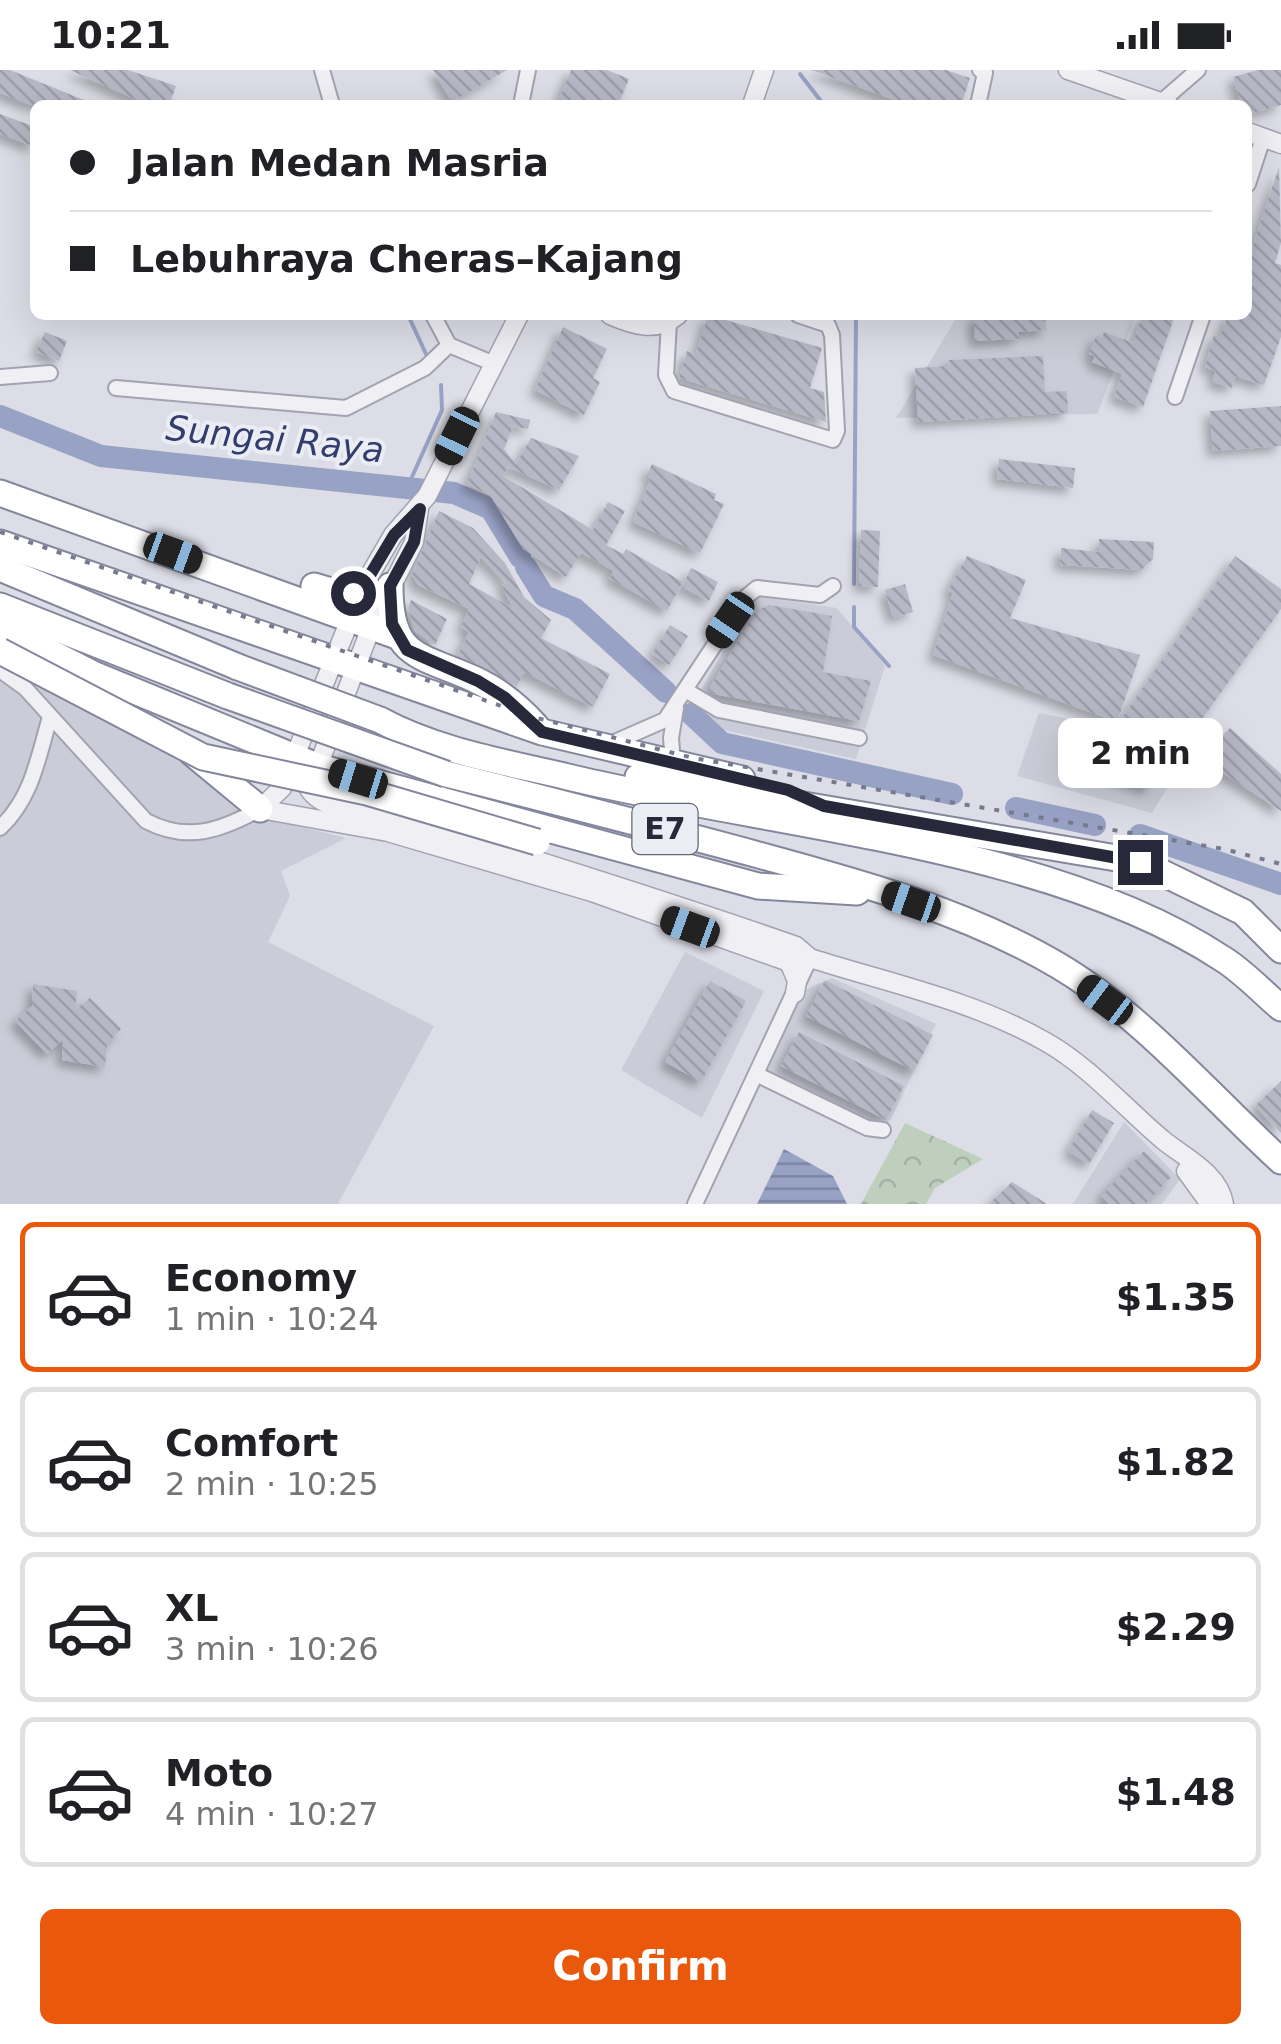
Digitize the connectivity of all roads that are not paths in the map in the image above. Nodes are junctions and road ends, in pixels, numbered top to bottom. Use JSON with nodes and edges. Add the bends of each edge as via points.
{"nodes":[{"id":1,"x":322,"y":70,"type":"edge"},
{"id":2,"x":528,"y":70,"type":"edge"},
{"id":3,"x":764,"y":70,"type":"edge"},
{"id":4,"x":980,"y":70,"type":"edge"},
{"id":5,"x":1070,"y":70,"type":"edge"},
{"id":6,"x":1198,"y":70,"type":"edge"},
{"id":7,"x":331,"y":100,"type":"edge"},
{"id":8,"x":521,"y":100,"type":"edge"},
{"id":9,"x":754,"y":100,"type":"edge"},
{"id":10,"x":980,"y":100,"type":"edge"},
{"id":11,"x":1154,"y":100,"type":"edge"},
{"id":12,"x":1169,"y":100,"type":"edge"},
{"id":13,"x":1264,"y":138,"type":"edge"},
{"id":14,"x":1252,"y":172,"type":"edge"},
{"id":15,"x":436,"y":320,"type":"edge"},
{"id":16,"x":516,"y":320,"type":"edge"},
{"id":17,"x":621,"y":320,"type":"edge"},
{"id":18,"x":664,"y":320,"type":"edge"},
{"id":19,"x":673,"y":320,"type":"edge"},
{"id":20,"x":813,"y":320,"type":"edge"},
{"id":21,"x":1201,"y":320,"type":"edge"},
{"id":22,"x":449,"y":345,"type":"junction"},
{"id":23,"x":492,"y":364,"type":"junction"},
{"id":24,"x":50,"y":373,"type":"dead end"},
{"id":25,"x":0,"y":376,"type":"edge"},
{"id":26,"x":116,"y":388,"type":"dead end"},
{"id":27,"x":1175,"y":396,"type":"dead end"},
{"id":28,"x":0,"y":476,"type":"edge"},
{"id":29,"x":0,"y":493,"type":"edge"},
{"id":30,"x":423,"y":502,"type":"junction"},
{"id":31,"x":0,"y":542,"type":"edge"},
{"id":32,"x":173,"y":553,"type":"junction"},
{"id":33,"x":0,"y":568,"type":"edge"},
{"id":34,"x":265,"y":570,"type":"junction"},
{"id":35,"x":364,"y":585,"type":"junction"},
{"id":36,"x":390,"y":586,"type":"junction"},
{"id":37,"x":832,"y":586,"type":"dead end"},
{"id":38,"x":0,"y":606,"type":"edge"},
{"id":39,"x":362,"y":621,"type":"junction"},
{"id":40,"x":0,"y":627,"type":"edge"},
{"id":41,"x":260,"y":635,"type":"junction"},
{"id":42,"x":397,"y":636,"type":"junction"},
{"id":43,"x":0,"y":652,"type":"edge"},
{"id":44,"x":344,"y":666,"type":"junction"},
{"id":45,"x":0,"y":670,"type":"edge"},
{"id":46,"x":93,"y":674,"type":"junction"},
{"id":47,"x":687,"y":691,"type":"junction"},
{"id":48,"x":676,"y":707,"type":"junction"},
{"id":49,"x":50,"y":717,"type":"junction"},
{"id":50,"x":380,"y":720,"type":"junction"},
{"id":51,"x":226,"y":730,"type":"junction"},
{"id":52,"x":542,"y":732,"type":"junction"},
{"id":53,"x":860,"y":738,"type":"dead end"},
{"id":54,"x":602,"y":747,"type":"junction"},
{"id":55,"x":673,"y":762,"type":"junction"},
{"id":56,"x":308,"y":771,"type":"junction"},
{"id":57,"x":824,"y":806,"type":"junction"},
{"id":58,"x":260,"y":809,"type":"junction"},
{"id":59,"x":294,"y":815,"type":"junction"},
{"id":60,"x":0,"y":828,"type":"edge"},
{"id":61,"x":663,"y":861,"type":"junction"},
{"id":62,"x":882,"y":892,"type":"junction"},
{"id":63,"x":1281,"y":950,"type":"edge"},
{"id":64,"x":810,"y":958,"type":"junction"},
{"id":65,"x":789,"y":962,"type":"junction"},
{"id":66,"x":794,"y":993,"type":"junction"},
{"id":67,"x":1281,"y":1008,"type":"edge"},
{"id":68,"x":758,"y":1075,"type":"junction"},
{"id":69,"x":882,"y":1130,"type":"dead end"},
{"id":70,"x":1178,"y":1152,"type":"junction"},
{"id":71,"x":1281,"y":1162,"type":"edge"},
{"id":72,"x":694,"y":1204,"type":"edge"},
{"id":73,"x":1210,"y":1204,"type":"edge"},
{"id":74,"x":1224,"y":1204,"type":"edge"}],
"edges":[{"from":1,"to":7,"type":"street"},
{"from":2,"to":8,"type":"street"},
{"from":3,"to":9,"type":"street"},
{"from":4,"to":10,"type":"street","via":[[985,83]]},
{"from":5,"to":11,"type":"street"},
{"from":6,"to":12,"type":"street"},
{"from":13,"to":14,"type":"street"},
{"from":15,"to":22,"type":"street"},
{"from":16,"to":23,"type":"street"},
{"from":17,"to":18,"type":"street","via":[[635,326]]},
{"from":19,"to":20,"type":"street","via":[[666,375],[674,390],[832,440],[832,335],[828,325]]},
{"from":21,"to":27,"type":"street"},
{"from":22,"to":23,"type":"street"},
{"from":22,"to":26,"type":"street","via":[[425,368],[346,408]]},
{"from":23,"to":30,"type":"street"},
{"from":24,"to":25,"type":"street"},
{"from":28,"to":34,"type":"highway"},
{"from":29,"to":32,"type":"highway"},
{"from":30,"to":35,"type":"street"},
{"from":30,"to":36,"type":"street","via":[[414,542]]},
{"from":31,"to":41,"type":"highway"},
{"from":32,"to":34,"type":"highway"},
{"from":32,"to":39,"type":"highway"},
{"from":33,"to":50,"type":"highway","number":"E7","bridge":true},
{"from":34,"to":35,"type":"highway","via":[[344,595]]},
{"from":35,"to":39,"type":"street"},
{"from":36,"to":39,"type":"street"},
{"from":36,"to":42,"type":"highway"},
{"from":37,"to":47,"type":"street","via":[[820,595],[757,588]]},
{"from":38,"to":62,"type":"highway","number":"E7","bridge":true,"via":[[446,774]]},
{"from":39,"to":42,"type":"highway"},
{"from":39,"to":44,"type":"street"},
{"from":40,"to":46,"type":"highway"},
{"from":41,"to":44,"type":"highway"},
{"from":41,"to":51,"type":"highway","via":[[282,652],[289,676],[270,719],[259,727]]},
{"from":42,"to":52,"type":"highway","via":[[420,659],[504,697]]},
{"from":43,"to":61,"type":"highway","bridge":true,"via":[[203,757],[367,792],[593,856]]},
{"from":44,"to":52,"type":"highway"},
{"from":44,"to":56,"type":"street"},
{"from":45,"to":49,"type":"street"},
{"from":46,"to":51,"type":"highway"},
{"from":46,"to":58,"type":"highway"},
{"from":47,"to":48,"type":"street"},
{"from":47,"to":53,"type":"street","via":[[719,710]]},
{"from":48,"to":54,"type":"street","via":[[653,728]]},
{"from":48,"to":55,"type":"street"},
{"from":49,"to":58,"type":"street","via":[[162,829],[222,830]]},
{"from":49,"to":60,"type":"street","via":[[31,785]]},
{"from":50,"to":57,"type":"highway","number":"E7","via":[[577,768]]},
{"from":50,"to":67,"type":"highway","number":"E7","via":[[412,738],[616,789],[1018,874],[1156,921],[1226,960]]},
{"from":51,"to":56,"type":"highway"},
{"from":52,"to":54,"type":"highway"},
{"from":54,"to":55,"type":"highway"},
{"from":55,"to":57,"type":"highway","via":[[788,790]]},
{"from":56,"to":58,"type":"street"},
{"from":56,"to":59,"type":"street"},
{"from":56,"to":61,"type":"highway"},
{"from":56,"to":64,"type":"street","via":[[330,805],[393,816],[601,877],[796,946]]},
{"from":57,"to":63,"type":"highway","number":"E7","via":[[1140,862],[1243,912]]},
{"from":58,"to":59,"type":"street"},
{"from":59,"to":65,"type":"street","via":[[388,832],[498,864]]},
{"from":61,"to":62,"type":"highway","via":[[758,886]]},
{"from":62,"to":71,"type":"highway","number":"E7","via":[[977,925],[1062,968],[1127,1017]]},
{"from":64,"to":65,"type":"street"},
{"from":64,"to":66,"type":"street"},
{"from":64,"to":70,"type":"street","via":[[997,1018],[1048,1043]]},
{"from":65,"to":66,"type":"street"},
{"from":66,"to":68,"type":"street"},
{"from":68,"to":69,"type":"street"},
{"from":68,"to":72,"type":"street"},
{"from":70,"to":73,"type":"street"},
{"from":70,"to":74,"type":"street","via":[[1216,1184]]}]}
